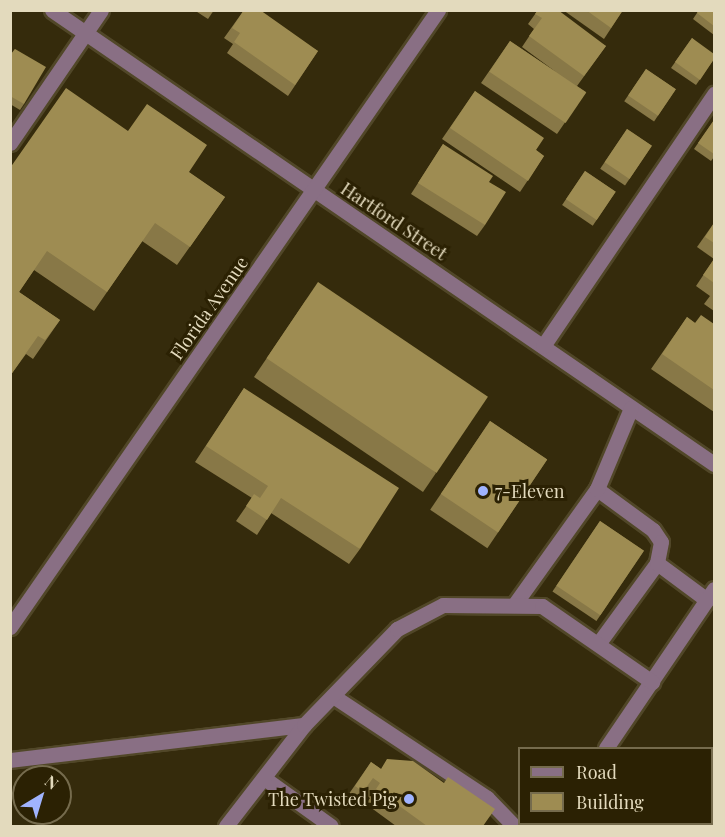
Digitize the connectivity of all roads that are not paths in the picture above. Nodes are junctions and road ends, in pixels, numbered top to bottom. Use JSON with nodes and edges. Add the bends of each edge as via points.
{"nodes":[{"id":1,"x":52,"y":10,"type":"edge"},
{"id":2,"x":101,"y":10,"type":"edge"},
{"id":3,"x":438,"y":10,"type":"edge"},
{"id":4,"x":85,"y":33,"type":"junction"},
{"id":5,"x":714,"y":94,"type":"edge"},
{"id":6,"x":10,"y":142,"type":"edge"},
{"id":7,"x":315,"y":190,"type":"junction"},
{"id":8,"x":543,"y":346,"type":"junction"},
{"id":9,"x":632,"y":408,"type":"junction"},
{"id":10,"x":714,"y":464,"type":"edge"},
{"id":11,"x":597,"y":489,"type":"junction"},
{"id":12,"x":657,"y":563,"type":"junction"},
{"id":13,"x":711,"y":595,"type":"edge"},
{"id":14,"x":514,"y":605,"type":"junction"},
{"id":15,"x":10,"y":627,"type":"edge"},
{"id":16,"x":598,"y":644,"type":"junction"},
{"id":17,"x":652,"y":682,"type":"junction"},
{"id":18,"x":333,"y":696,"type":"junction"},
{"id":19,"x":304,"y":725,"type":"junction"},
{"id":20,"x":607,"y":747,"type":"edge"},
{"id":21,"x":10,"y":760,"type":"edge"},
{"id":22,"x":264,"y":778,"type":"junction"},
{"id":23,"x":226,"y":826,"type":"edge"},
{"id":24,"x":331,"y":826,"type":"edge"},
{"id":25,"x":514,"y":826,"type":"edge"}],
"edges":[{"from":1,"to":4,"type":"street","name":"Hartford Street"},
{"from":2,"to":4,"type":"street"},
{"from":3,"to":7,"type":"street","name":"Florida Avenue"},
{"from":4,"to":6,"type":"street"},
{"from":4,"to":7,"type":"street","name":"Hartford Street"},
{"from":5,"to":8,"type":"street"},
{"from":7,"to":8,"type":"street","name":"Hartford Street"},
{"from":7,"to":15,"type":"street","name":"Florida Avenue"},
{"from":8,"to":9,"type":"street","name":"Hartford Street"},
{"from":9,"to":10,"type":"street","name":"Hartford Street"},
{"from":9,"to":11,"type":"street"},
{"from":11,"to":12,"type":"street","via":[[653,530],[661,542]]},
{"from":11,"to":14,"type":"street"},
{"from":12,"to":13,"type":"street"},
{"from":12,"to":16,"type":"street"},
{"from":13,"to":17,"type":"street"},
{"from":14,"to":16,"type":"street","via":[[542,606]]},
{"from":14,"to":18,"type":"street","via":[[443,605],[425,614],[397,629]]},
{"from":16,"to":17,"type":"street"},
{"from":17,"to":20,"type":"street"},
{"from":18,"to":19,"type":"street"},
{"from":18,"to":25,"type":"street","via":[[487,798]]},
{"from":19,"to":21,"type":"street"},
{"from":19,"to":22,"type":"street"},
{"from":22,"to":23,"type":"street"},
{"from":22,"to":24,"type":"street"}]}
